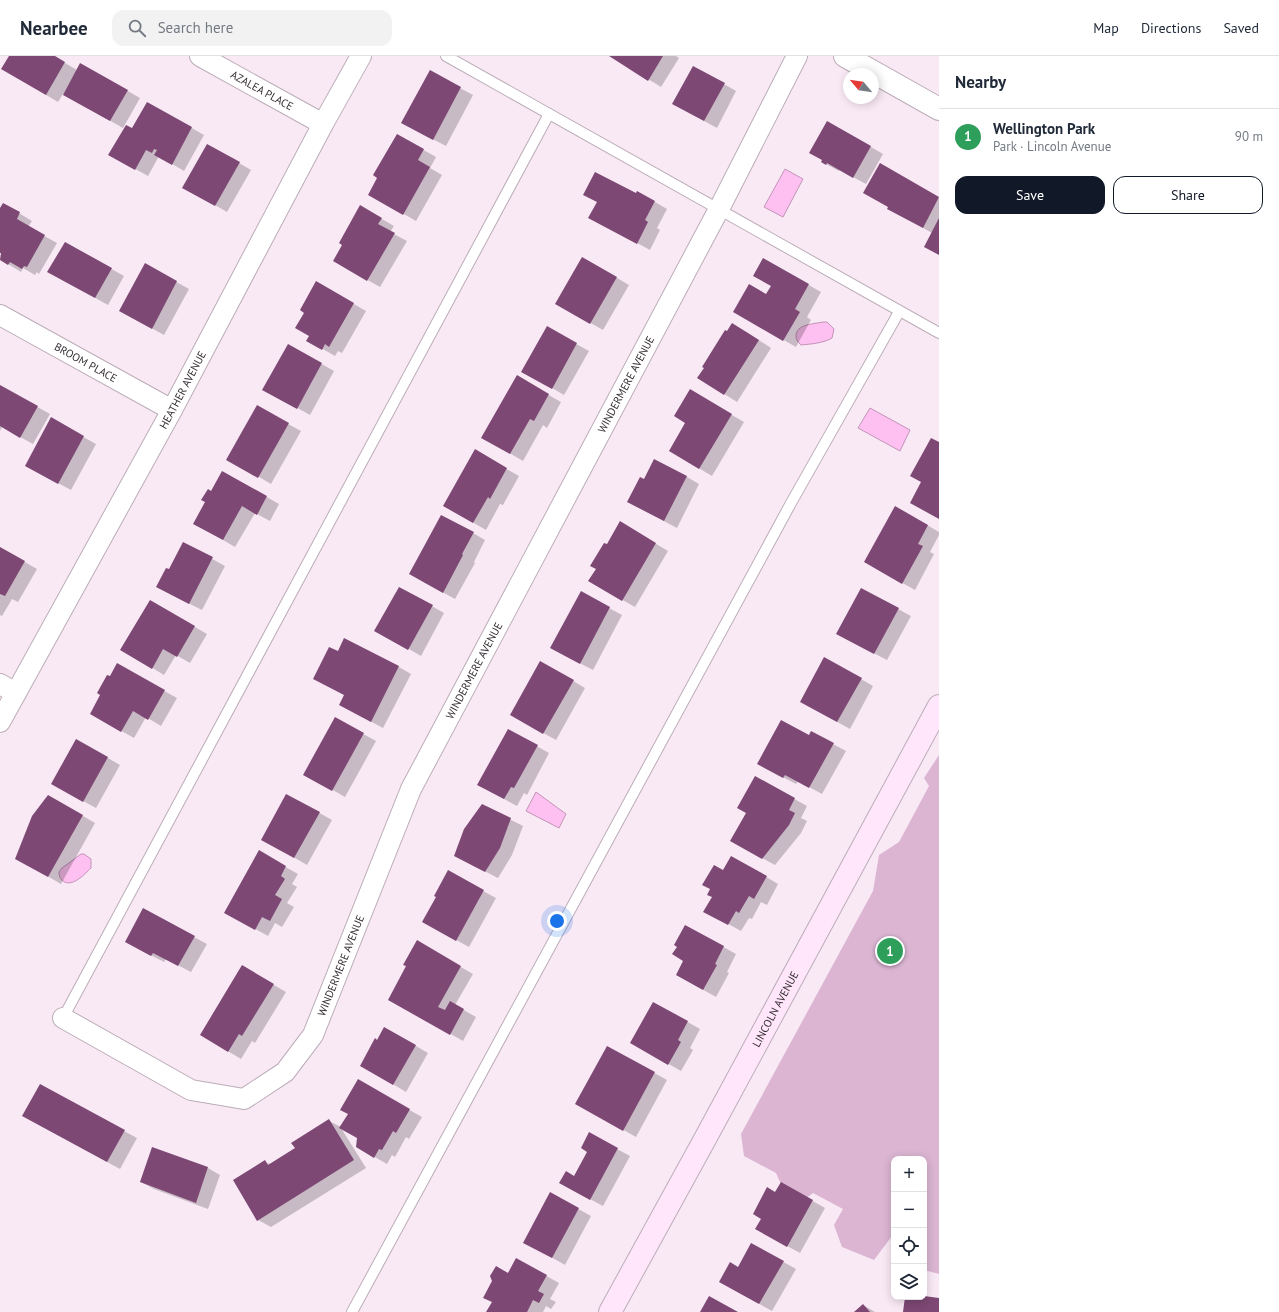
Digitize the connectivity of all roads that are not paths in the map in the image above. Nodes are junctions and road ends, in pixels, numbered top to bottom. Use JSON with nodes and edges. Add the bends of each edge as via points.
{"nodes":[{"id":1,"x":200,"y":56,"type":"edge"},
{"id":2,"x":361,"y":56,"type":"edge"},
{"id":3,"x":446,"y":56,"type":"edge"},
{"id":4,"x":797,"y":56,"type":"edge"},
{"id":5,"x":845,"y":56,"type":"edge"},
{"id":6,"x":939,"y":109,"type":"edge"},
{"id":7,"x":549,"y":114,"type":"junction"},
{"id":8,"x":323,"y":124,"type":"junction"},
{"id":9,"x":719,"y":209,"type":"junction"},
{"id":10,"x":899,"y":312,"type":"junction"},
{"id":11,"x":0,"y":315,"type":"edge"},
{"id":12,"x":939,"y":333,"type":"edge"},
{"id":13,"x":172,"y":410,"type":"junction"},
{"id":14,"x":8,"y":688,"type":"edge"},
{"id":15,"x":939,"y":706,"type":"edge"},
{"id":16,"x":0,"y":722,"type":"edge"},
{"id":17,"x":63,"y":1018,"type":"joint"},
{"id":18,"x":352,"y":1312,"type":"edge"},
{"id":19,"x":610,"y":1312,"type":"edge"}],
"edges":[{"from":1,"to":8,"type":"street","name":"AZALEA PLACE"},
{"from":2,"to":8,"type":"street","name":"HEATHER AVENUE"},
{"from":3,"to":7,"type":"lane"},
{"from":4,"to":9,"type":"street","name":"WINDERMERE AVENUE"},
{"from":5,"to":6,"type":"street"},
{"from":7,"to":9,"type":"lane"},
{"from":7,"to":17,"type":"lane"},
{"from":8,"to":13,"type":"street","name":"HEATHER AVENUE"},
{"from":9,"to":10,"type":"lane"},
{"from":9,"to":17,"type":"street","name":"WINDERMERE AVENUE","via":[[411,789],[313,1034],[285,1072],[244,1099],[191,1090]]},
{"from":10,"to":12,"type":"lane"},
{"from":10,"to":18,"type":"lane","via":[[783,516]]},
{"from":11,"to":13,"type":"street","name":"BROOM PLACE"},
{"from":13,"to":14,"type":"street","name":"HEATHER AVENUE"},
{"from":14,"to":16,"type":"street","name":"HEATHER AVENUE"},
{"from":15,"to":19,"type":"main road","name":"LINCOLN AVENUE"}]}
